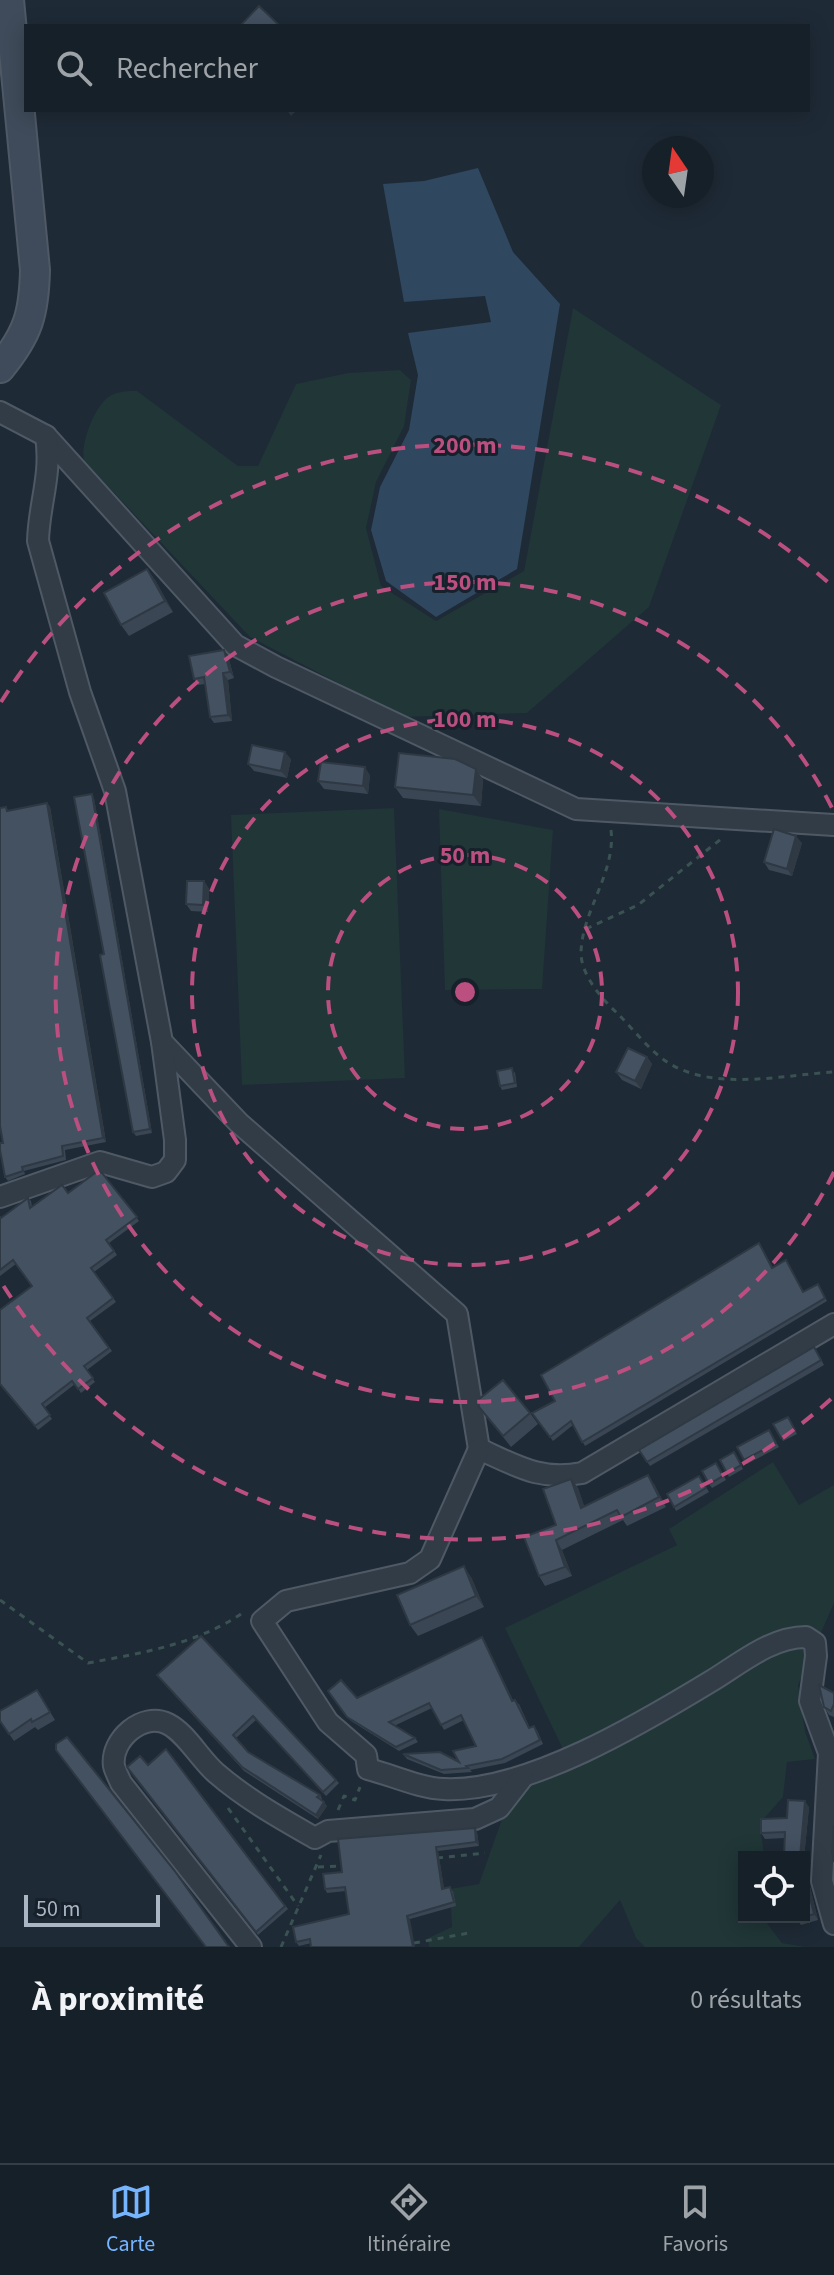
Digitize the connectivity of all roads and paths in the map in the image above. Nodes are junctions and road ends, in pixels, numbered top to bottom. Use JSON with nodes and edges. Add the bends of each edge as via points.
{"nodes":[{"id":1,"x":9,"y":0,"type":"edge"},
{"id":2,"x":0,"y":368,"type":"edge"},
{"id":3,"x":0,"y":412,"type":"edge"},
{"id":4,"x":46,"y":436,"type":"junction"},
{"id":5,"x":609,"y":811,"type":"junction"},
{"id":6,"x":834,"y":825,"type":"edge"},
{"id":7,"x":728,"y":836,"type":"dead end"},
{"id":8,"x":586,"y":929,"type":"junction"},
{"id":9,"x":162,"y":1042,"type":"junction"},
{"id":10,"x":834,"y":1072,"type":"edge"},
{"id":11,"x":0,"y":1197,"type":"edge"},
{"id":12,"x":834,"y":1324,"type":"edge"},
{"id":13,"x":479,"y":1449,"type":"junction"},
{"id":14,"x":0,"y":1600,"type":"edge"},
{"id":15,"x":251,"y":1608,"type":"dead end"},
{"id":16,"x":523,"y":1777,"type":"junction"},
{"id":17,"x":227,"y":1807,"type":"dead end"},
{"id":18,"x":485,"y":1853,"type":"dead end"},
{"id":19,"x":425,"y":1859,"type":"edge"},
{"id":20,"x":354,"y":1866,"type":"edge"},
{"id":21,"x":318,"y":1867,"type":"dead end"},
{"id":22,"x":298,"y":1906,"type":"dead end"},
{"id":23,"x":834,"y":1924,"type":"edge"},
{"id":24,"x":469,"y":1933,"type":"dead end"},
{"id":25,"x":406,"y":1944,"type":"edge"},
{"id":26,"x":251,"y":1947,"type":"edge"}],
"edges":[{"from":1,"to":2,"type":"street","via":[[35,270],[34,306],[22,342]]},
{"from":3,"to":4,"type":"street"},
{"from":4,"to":5,"type":"street","via":[[235,645],[576,809]]},
{"from":4,"to":9,"type":"street","via":[[50,463],[38,541],[80,692],[115,791]]},
{"from":5,"to":6,"type":"street"},
{"from":5,"to":8,"type":"path","via":[[608,859]]},
{"from":7,"to":8,"type":"path","via":[[638,905]]},
{"from":8,"to":10,"type":"path","via":[[581,956],[590,981],[665,1061],[707,1079]]},
{"from":9,"to":11,"type":"street","via":[[175,1140],[175,1160],[166,1172],[152,1177],[100,1162]]},
{"from":9,"to":13,"type":"street","via":[[249,1133],[457,1314]]},
{"from":12,"to":13,"type":"street","via":[[582,1473],[557,1477],[528,1471]]},
{"from":13,"to":16,"type":"street","via":[[430,1559],[410,1573],[286,1601],[262,1621],[328,1722],[366,1755],[368,1769],[441,1789],[476,1789]]},
{"from":14,"to":15,"type":"path","via":[[88,1663],[169,1647],[229,1623]]},
{"from":16,"to":23,"type":"street","via":[[649,1719],[778,1641],[806,1637],[815,1643],[816,1656],[810,1701],[829,1753],[822,1881]]},
{"from":16,"to":26,"type":"street","via":[[499,1808],[475,1819],[328,1831],[315,1838],[246,1798],[168,1724],[147,1720],[131,1729],[117,1746],[114,1765],[121,1783]]},
{"from":17,"to":22,"type":"path"},
{"from":18,"to":19,"type":"path"},
{"from":20,"to":21,"type":"path"},
{"from":24,"to":25,"type":"path"}]}
